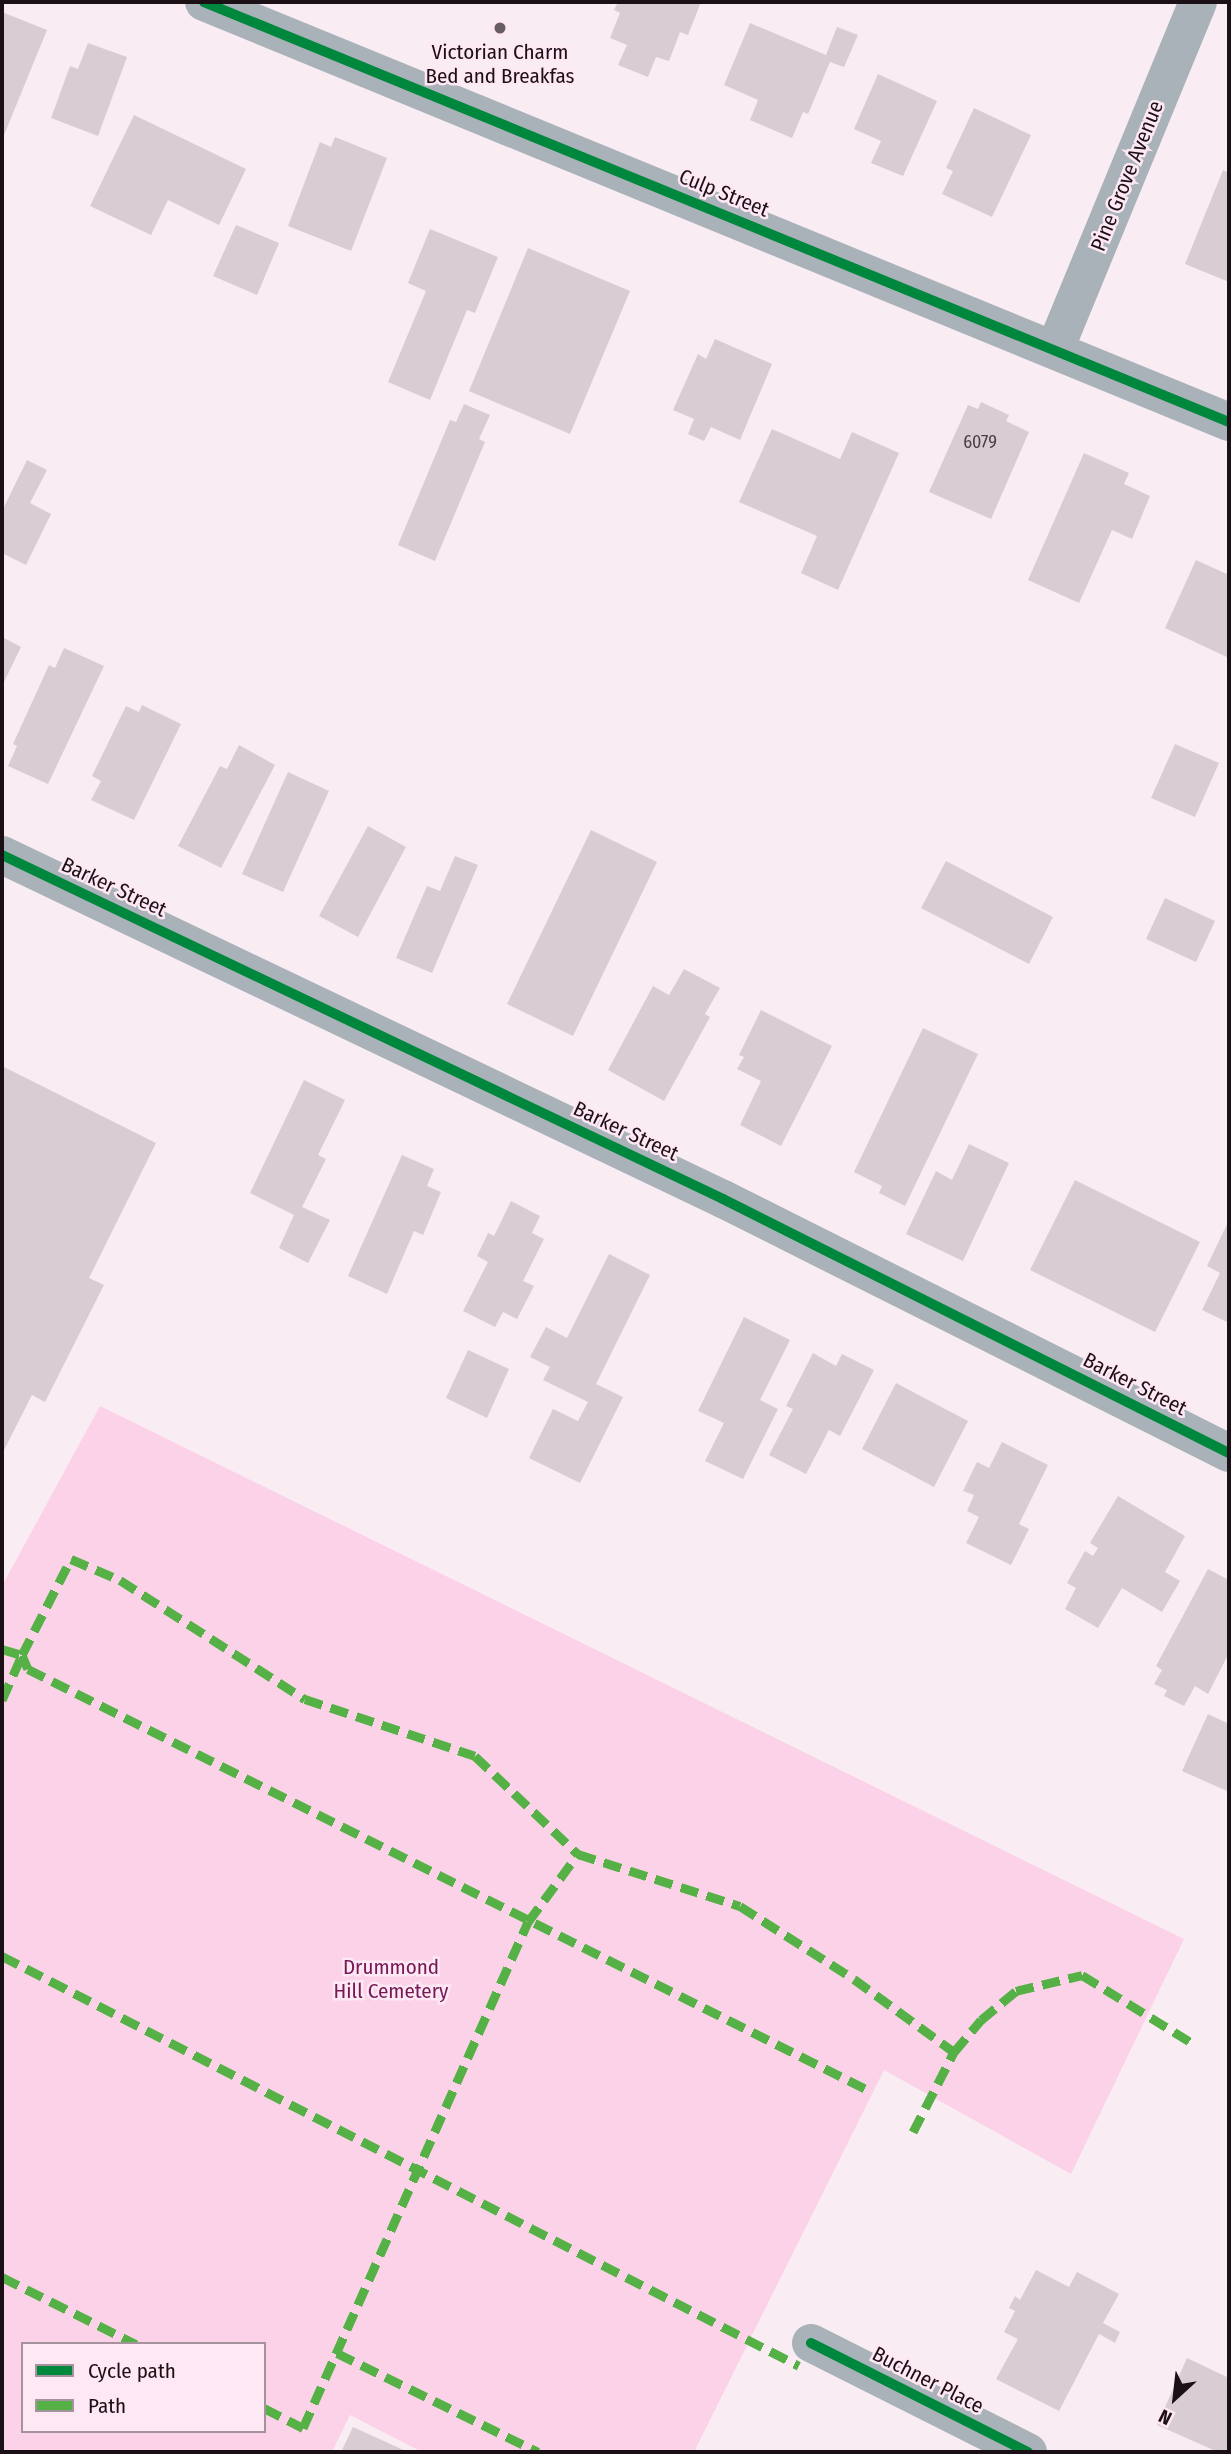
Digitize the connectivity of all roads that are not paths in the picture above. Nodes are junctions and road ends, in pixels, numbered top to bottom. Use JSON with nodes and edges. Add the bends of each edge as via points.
{"nodes":[{"id":1,"x":204,"y":2,"type":"edge"},
{"id":2,"x":1198,"y":2,"type":"edge"},
{"id":3,"x":1055,"y":349,"type":"junction"},
{"id":4,"x":1229,"y":422,"type":"edge"},
{"id":5,"x":2,"y":855,"type":"edge"},
{"id":6,"x":1229,"y":1453,"type":"edge"},
{"id":7,"x":811,"y":2343,"type":"dead end"},
{"id":8,"x":1028,"y":2452,"type":"edge"}],
"edges":[{"from":1,"to":3,"type":"street","name":"Culp Street"},
{"from":2,"to":3,"type":"street","name":"Pine Grove Avenue"},
{"from":3,"to":4,"type":"street","name":"Culp Street"},
{"from":5,"to":6,"type":"street","name":"Barker Street","via":[[723,1199]]},
{"from":7,"to":8,"type":"street","name":"Buchner Place"}]}
